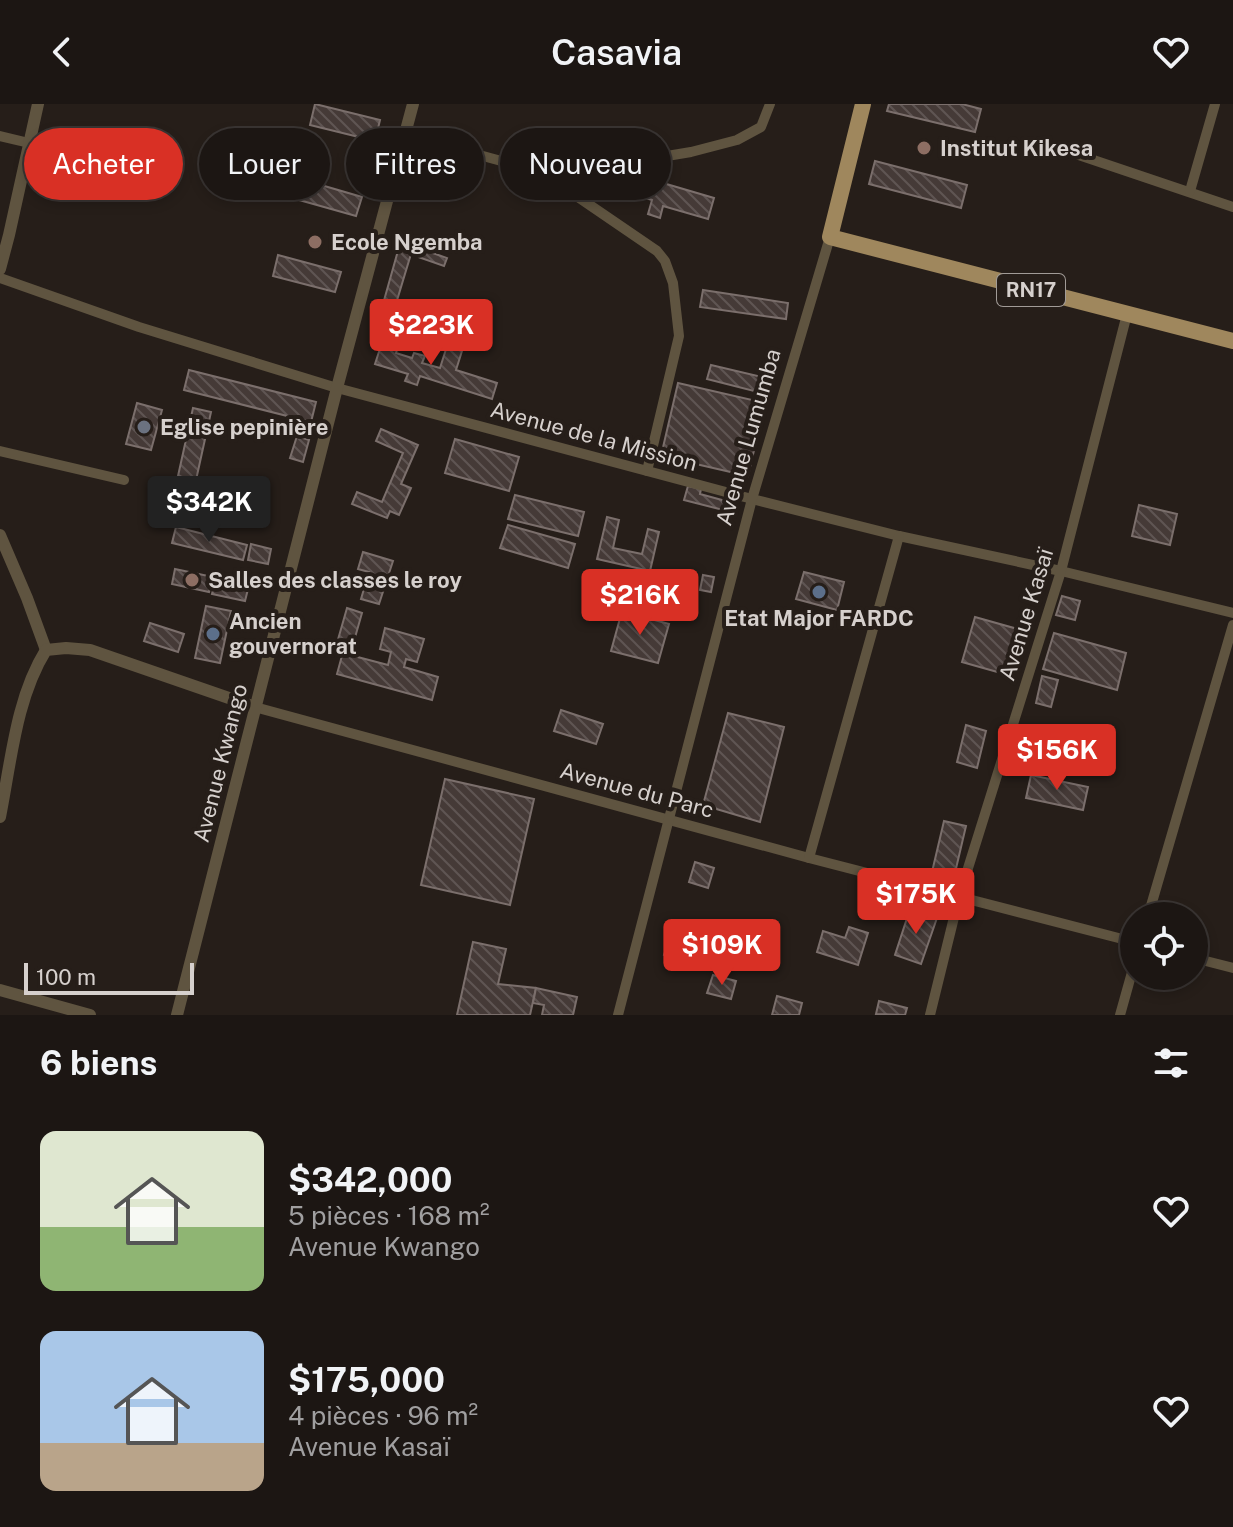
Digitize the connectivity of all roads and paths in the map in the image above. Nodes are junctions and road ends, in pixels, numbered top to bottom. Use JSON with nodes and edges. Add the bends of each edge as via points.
{"nodes":[{"id":1,"x":38,"y":104,"type":"edge"},
{"id":2,"x":413,"y":104,"type":"edge"},
{"id":3,"x":770,"y":104,"type":"edge"},
{"id":4,"x":863,"y":104,"type":"edge"},
{"id":5,"x":1215,"y":104,"type":"edge"},
{"id":6,"x":32,"y":128,"type":"edge"},
{"id":7,"x":408,"y":128,"type":"edge"},
{"id":8,"x":0,"y":136,"type":"edge"},
{"id":9,"x":24,"y":142,"type":"edge"},
{"id":10,"x":1046,"y":144,"type":"dead end"},
{"id":11,"x":671,"y":155,"type":"edge"},
{"id":12,"x":24,"y":162,"type":"edge"},
{"id":13,"x":1190,"y":191,"type":"junction"},
{"id":14,"x":388,"y":200,"type":"edge"},
{"id":15,"x":582,"y":200,"type":"edge"},
{"id":16,"x":1233,"y":207,"type":"edge"},
{"id":17,"x":5,"y":233,"type":"edge"},
{"id":18,"x":830,"y":237,"type":"junction"},
{"id":19,"x":0,"y":269,"type":"edge"},
{"id":20,"x":0,"y":278,"type":"edge"},
{"id":21,"x":1127,"y":314,"type":"junction"},
{"id":22,"x":1233,"y":341,"type":"edge"},
{"id":23,"x":337,"y":388,"type":"junction"},
{"id":24,"x":0,"y":451,"type":"edge"},
{"id":25,"x":647,"y":471,"type":"junction"},
{"id":26,"x":124,"y":480,"type":"dead end"},
{"id":27,"x":752,"y":499,"type":"junction"},
{"id":28,"x":0,"y":535,"type":"edge"},
{"id":29,"x":899,"y":536,"type":"junction"},
{"id":30,"x":1061,"y":571,"type":"junction"},
{"id":31,"x":1233,"y":613,"type":"edge"},
{"id":32,"x":1233,"y":625,"type":"edge"},
{"id":33,"x":46,"y":650,"type":"junction"},
{"id":34,"x":255,"y":707,"type":"junction"},
{"id":35,"x":0,"y":817,"type":"edge"},
{"id":36,"x":668,"y":819,"type":"junction"},
{"id":37,"x":809,"y":858,"type":"junction"},
{"id":38,"x":959,"y":897,"type":"junction"},
{"id":39,"x":1152,"y":902,"type":"edge"},
{"id":40,"x":1120,"y":938,"type":"edge"},
{"id":41,"x":1208,"y":962,"type":"edge"},
{"id":42,"x":1233,"y":968,"type":"edge"},
{"id":43,"x":0,"y":990,"type":"edge"},
{"id":44,"x":1127,"y":990,"type":"edge"},
{"id":45,"x":619,"y":1010,"type":"edge"},
{"id":46,"x":90,"y":1015,"type":"edge"},
{"id":47,"x":177,"y":1015,"type":"edge"},
{"id":48,"x":631,"y":1015,"type":"edge"},
{"id":49,"x":930,"y":1015,"type":"edge"},
{"id":50,"x":1120,"y":1015,"type":"edge"}],
"edges":[{"from":1,"to":6,"type":"street"},
{"from":2,"to":7,"type":"street","name":"Avenue Kwango"},
{"from":3,"to":11,"type":"street","via":[[761,127],[737,140]]},
{"from":4,"to":18,"type":"main road","name":"Avenue Lumumba"},
{"from":5,"to":13,"type":"street"},
{"from":8,"to":9,"type":"street"},
{"from":10,"to":13,"type":"street"},
{"from":12,"to":17,"type":"street"},
{"from":13,"to":16,"type":"street"},
{"from":14,"to":23,"type":"street","name":"Avenue Kwango"},
{"from":15,"to":25,"type":"street","via":[[657,251],[673,283],[679,336]]},
{"from":17,"to":19,"type":"street"},
{"from":18,"to":21,"type":"main road","number":"RN17"},
{"from":18,"to":27,"type":"street","name":"Avenue Lumumba"},
{"from":20,"to":23,"type":"street","name":"Avenue de la Mission"},
{"from":21,"to":22,"type":"main road","number":"RN17"},
{"from":21,"to":30,"type":"street","name":"Avenue Kasaï"},
{"from":23,"to":25,"type":"street","name":"Avenue de la Mission"},
{"from":23,"to":34,"type":"street","name":"Avenue Kwango"},
{"from":24,"to":26,"type":"street"},
{"from":25,"to":27,"type":"street","name":"Avenue de la Mission"},
{"from":27,"to":29,"type":"street","name":"Avenue de la Mission"},
{"from":27,"to":36,"type":"street","name":"Avenue Lumumba"},
{"from":28,"to":33,"type":"street"},
{"from":29,"to":30,"type":"street","name":"Avenue de la Mission"},
{"from":29,"to":37,"type":"street"},
{"from":30,"to":31,"type":"street","name":"Avenue de la Mission"},
{"from":30,"to":38,"type":"street","name":"Avenue Kasaï"},
{"from":32,"to":39,"type":"street"},
{"from":33,"to":34,"type":"street","name":"Avenue du Parc","via":[[90,650]]},
{"from":33,"to":35,"type":"street","via":[[20,718]]},
{"from":34,"to":36,"type":"street","name":"Avenue du Parc"},
{"from":34,"to":47,"type":"street","name":"Avenue Kwango"},
{"from":36,"to":37,"type":"street","name":"Avenue du Parc"},
{"from":36,"to":45,"type":"street","name":"Avenue Lumumba"},
{"from":37,"to":38,"type":"street","name":"Avenue du Parc"},
{"from":38,"to":40,"type":"street","name":"Avenue du Parc"},
{"from":38,"to":49,"type":"street","name":"Avenue Kasaï"},
{"from":41,"to":42,"type":"street"},
{"from":43,"to":46,"type":"street"},
{"from":44,"to":50,"type":"street"},
{"from":45,"to":48,"type":"street"}]}
